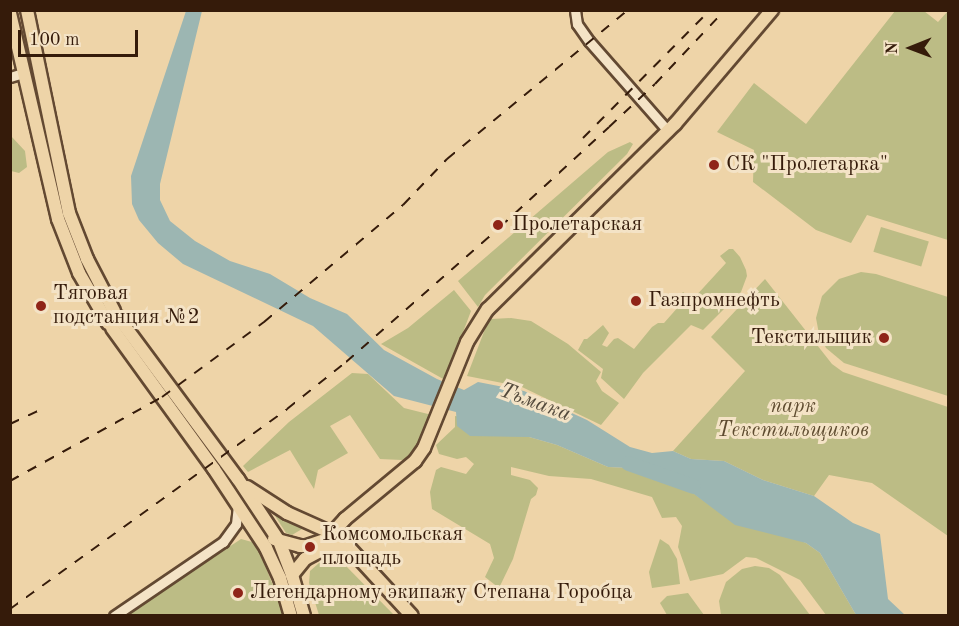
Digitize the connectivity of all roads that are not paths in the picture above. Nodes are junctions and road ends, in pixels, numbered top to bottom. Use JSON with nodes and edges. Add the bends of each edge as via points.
{"nodes":[{"id":1,"x":27,"y":10,"type":"edge"},
{"id":2,"x":575,"y":10,"type":"edge"},
{"id":3,"x":772,"y":10,"type":"edge"},
{"id":4,"x":10,"y":13,"type":"edge"},
{"id":5,"x":16,"y":75,"type":"edge"},
{"id":6,"x":40,"y":80,"type":"junction"},
{"id":7,"x":668,"y":131,"type":"junction"},
{"id":8,"x":113,"y":320,"type":"junction"},
{"id":9,"x":199,"y":438,"type":"junction"},
{"id":10,"x":238,"y":479,"type":"junction"},
{"id":11,"x":238,"y":505,"type":"junction"},
{"id":12,"x":345,"y":519,"type":"junction"},
{"id":13,"x":304,"y":521,"type":"junction"},
{"id":14,"x":252,"y":526,"type":"junction"},
{"id":15,"x":333,"y":534,"type":"junction"},
{"id":16,"x":279,"y":541,"type":"junction"},
{"id":17,"x":307,"y":546,"type":"junction"},
{"id":18,"x":331,"y":547,"type":"junction"},
{"id":19,"x":349,"y":547,"type":"junction"},
{"id":20,"x":301,"y":562,"type":"junction"},
{"id":21,"x":292,"y":574,"type":"junction"},
{"id":22,"x":114,"y":615,"type":"edge"},
{"id":23,"x":291,"y":615,"type":"edge"},
{"id":24,"x":304,"y":615,"type":"edge"},
{"id":25,"x":412,"y":615,"type":"edge"}],
"edges":[{"from":1,"to":6,"type":"main road"},
{"from":2,"to":7,"type":"street","via":[[576,22],[589,41]]},
{"from":3,"to":7,"type":"main road"},
{"from":4,"to":5,"type":"main road"},
{"from":5,"to":6,"type":"main road","via":[[32,73]]},
{"from":5,"to":8,"type":"main road","via":[[63,235],[83,281]]},
{"from":6,"to":8,"type":"main road","via":[[69,213]]},
{"from":7,"to":12,"type":"main road","via":[[494,302],[467,342],[434,426],[415,461]]},
{"from":8,"to":9,"type":"main road"},
{"from":9,"to":10,"type":"main road"},
{"from":9,"to":11,"type":"main road"},
{"from":10,"to":13,"type":"main road"},
{"from":10,"to":16,"type":"main road"},
{"from":11,"to":14,"type":"main road"},
{"from":11,"to":22,"type":"street","via":[[236,524],[224,542]]},
{"from":12,"to":13,"type":"main road"},
{"from":12,"to":15,"type":"main road"},
{"from":12,"to":19,"type":"main road"},
{"from":13,"to":15,"type":"main road"},
{"from":14,"to":16,"type":"main road"},
{"from":14,"to":23,"type":"main road","via":[[277,571]]},
{"from":15,"to":17,"type":"main road","via":[[319,544]]},
{"from":15,"to":19,"type":"main road"},
{"from":16,"to":17,"type":"main road"},
{"from":16,"to":21,"type":"main road"},
{"from":17,"to":18,"type":"main road"},
{"from":17,"to":20,"type":"main road"},
{"from":18,"to":19,"type":"main road"},
{"from":18,"to":20,"type":"main road"},
{"from":19,"to":25,"type":"main road"},
{"from":20,"to":21,"type":"main road"},
{"from":21,"to":24,"type":"main road"}]}
